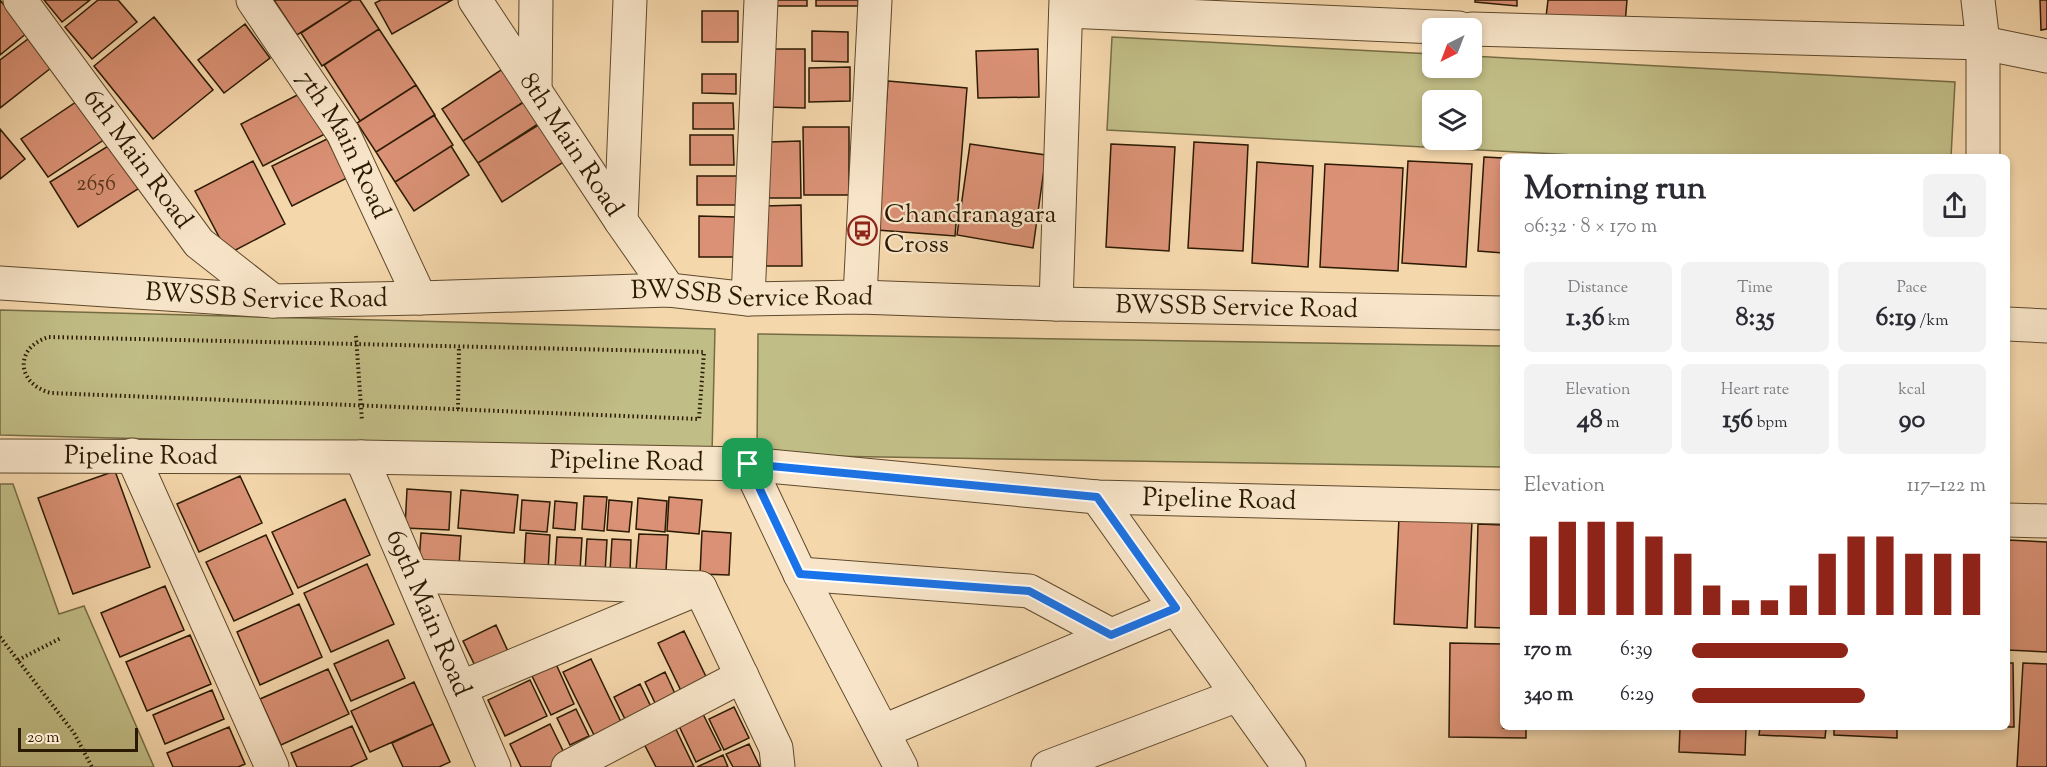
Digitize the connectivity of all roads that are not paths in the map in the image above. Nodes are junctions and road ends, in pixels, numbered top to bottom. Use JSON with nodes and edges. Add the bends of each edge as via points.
{"nodes":[{"id":1,"x":20,"y":0,"type":"edge"},
{"id":2,"x":254,"y":0,"type":"edge"},
{"id":3,"x":475,"y":0,"type":"edge"},
{"id":4,"x":536,"y":0,"type":"edge"},
{"id":5,"x":630,"y":0,"type":"edge"},
{"id":6,"x":761,"y":0,"type":"edge"},
{"id":7,"x":875,"y":0,"type":"edge"},
{"id":8,"x":1978,"y":0,"type":"edge"},
{"id":9,"x":1066,"y":5,"type":"edge"},
{"id":10,"x":1256,"y":10,"type":"edge"},
{"id":11,"x":1422,"y":25,"type":"edge"},
{"id":12,"x":1482,"y":29,"type":"edge"},
{"id":13,"x":1983,"y":43,"type":"junction"},
{"id":14,"x":2047,"y":56,"type":"edge"},
{"id":15,"x":535,"y":91,"type":"junction"},
{"id":16,"x":1983,"y":154,"type":"edge"},
{"id":17,"x":621,"y":221,"type":"junction"},
{"id":18,"x":0,"y":283,"type":"edge"},
{"id":19,"x":669,"y":290,"type":"junction"},
{"id":20,"x":860,"y":297,"type":"junction"},
{"id":21,"x":420,"y":298,"type":"junction"},
{"id":22,"x":748,"y":299,"type":"junction"},
{"id":23,"x":273,"y":301,"type":"junction"},
{"id":24,"x":1056,"y":304,"type":"junction"},
{"id":25,"x":1500,"y":313,"type":"edge"},
{"id":26,"x":2010,"y":324,"type":"edge"},
{"id":27,"x":2047,"y":326,"type":"edge"},
{"id":28,"x":132,"y":455,"type":"junction"},
{"id":29,"x":0,"y":456,"type":"edge"},
{"id":30,"x":362,"y":457,"type":"junction"},
{"id":31,"x":748,"y":464,"type":"junction"},
{"id":32,"x":1097,"y":497,"type":"junction"},
{"id":33,"x":1500,"y":507,"type":"edge"},
{"id":34,"x":2010,"y":520,"type":"edge"},
{"id":35,"x":2047,"y":521,"type":"edge"},
{"id":36,"x":800,"y":574,"type":"junction"},
{"id":37,"x":413,"y":576,"type":"junction"},
{"id":38,"x":700,"y":588,"type":"junction"},
{"id":39,"x":1176,"y":608,"type":"junction"},
{"id":40,"x":1111,"y":635,"type":"junction"},
{"id":41,"x":742,"y":675,"type":"junction"},
{"id":42,"x":460,"y":688,"type":"junction"},
{"id":43,"x":1238,"y":695,"type":"junction"},
{"id":44,"x":884,"y":731,"type":"junction"},
{"id":45,"x":272,"y":767,"type":"edge"},
{"id":46,"x":494,"y":767,"type":"edge"},
{"id":47,"x":568,"y":767,"type":"edge"},
{"id":48,"x":778,"y":767,"type":"edge"},
{"id":49,"x":901,"y":767,"type":"edge"},
{"id":50,"x":1047,"y":767,"type":"edge"},
{"id":51,"x":1289,"y":767,"type":"edge"}],
"edges":[{"from":1,"to":23,"type":"street","name":"6th Main Road","via":[[199,243]]},
{"from":2,"to":21,"type":"street","name":"7th Main Road","via":[[343,133]]},
{"from":3,"to":15,"type":"street","name":"8th Main Road"},
{"from":4,"to":15,"type":"street"},
{"from":5,"to":17,"type":"street"},
{"from":6,"to":22,"type":"street"},
{"from":7,"to":20,"type":"street"},
{"from":8,"to":13,"type":"street"},
{"from":9,"to":10,"type":"street"},
{"from":9,"to":24,"type":"street"},
{"from":10,"to":11,"type":"street"},
{"from":12,"to":13,"type":"street"},
{"from":13,"to":14,"type":"street"},
{"from":13,"to":16,"type":"street"},
{"from":15,"to":17,"type":"street","name":"8th Main Road"},
{"from":17,"to":19,"type":"street","name":"8th Main Road"},
{"from":18,"to":23,"type":"street","name":"BWSSB Service Road"},
{"from":19,"to":21,"type":"street","name":"BWSSB Service Road"},
{"from":19,"to":22,"type":"street","name":"BWSSB Service Road"},
{"from":20,"to":22,"type":"street","name":"BWSSB Service Road"},
{"from":20,"to":24,"type":"street","name":"BWSSB Service Road"},
{"from":21,"to":23,"type":"street","name":"BWSSB Service Road"},
{"from":24,"to":25,"type":"street","name":"BWSSB Service Road"},
{"from":26,"to":27,"type":"street"},
{"from":28,"to":29,"type":"street","name":"Pipeline Road"},
{"from":28,"to":30,"type":"street","name":"Pipeline Road"},
{"from":28,"to":45,"type":"street"},
{"from":30,"to":31,"type":"street","name":"Pipeline Road"},
{"from":30,"to":37,"type":"street","name":"69th Main Road"},
{"from":31,"to":32,"type":"street","name":"Pipeline Road"},
{"from":31,"to":36,"type":"street"},
{"from":32,"to":33,"type":"street","name":"Pipeline Road"},
{"from":32,"to":39,"type":"street"},
{"from":34,"to":35,"type":"street"},
{"from":36,"to":40,"type":"street","via":[[1029,591]]},
{"from":36,"to":44,"type":"street"},
{"from":37,"to":38,"type":"street"},
{"from":37,"to":42,"type":"street","name":"69th Main Road"},
{"from":38,"to":41,"type":"street"},
{"from":38,"to":42,"type":"street"},
{"from":39,"to":40,"type":"street"},
{"from":39,"to":43,"type":"street"},
{"from":40,"to":44,"type":"street"},
{"from":41,"to":47,"type":"street"},
{"from":41,"to":48,"type":"street","via":[[777,748]]},
{"from":42,"to":46,"type":"street","name":"69th Main Road"},
{"from":43,"to":50,"type":"street"},
{"from":43,"to":51,"type":"street"},
{"from":44,"to":49,"type":"street"}]}
